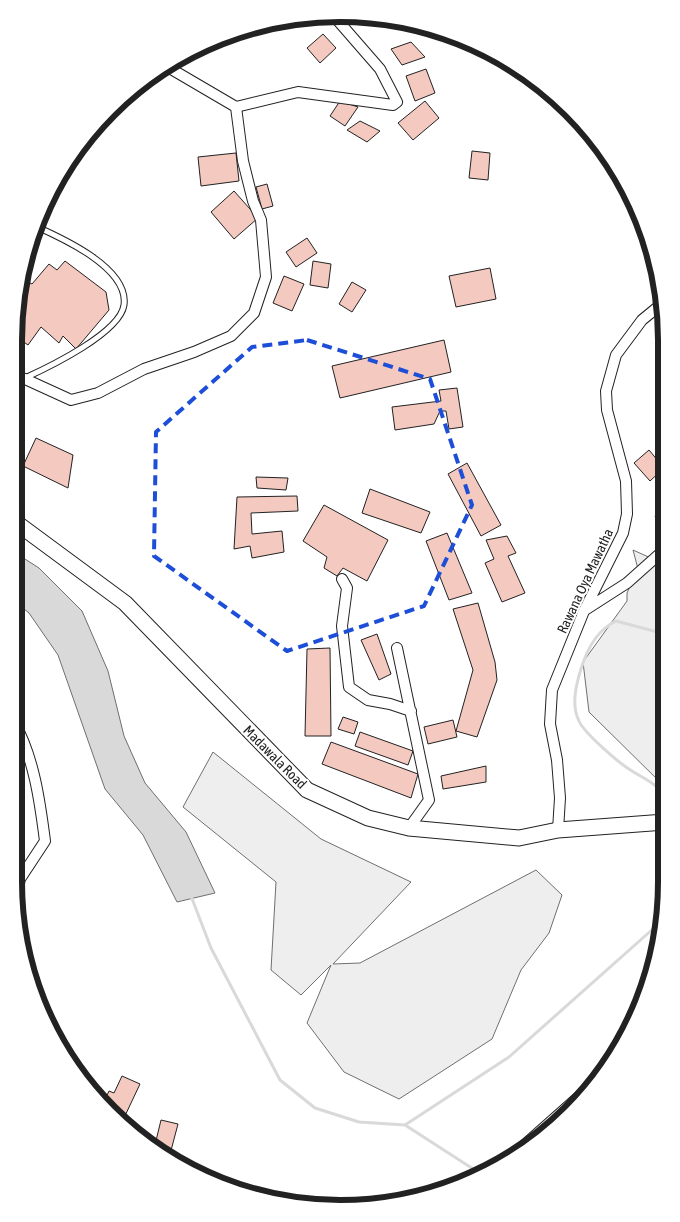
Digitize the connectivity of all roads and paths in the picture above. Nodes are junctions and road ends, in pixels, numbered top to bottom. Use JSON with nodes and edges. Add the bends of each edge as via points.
{"nodes":[{"id":1,"x":340,"y":22,"type":"edge"},
{"id":2,"x":173,"y":70,"type":"edge"},
{"id":3,"x":236,"y":107,"type":"junction"},
{"id":4,"x":43,"y":229,"type":"edge"},
{"id":5,"x":656,"y":309,"type":"edge"},
{"id":6,"x":22,"y":377,"type":"edge"},
{"id":7,"x":22,"y":379,"type":"edge"},
{"id":8,"x":22,"y":527,"type":"edge"},
{"id":9,"x":658,"y":555,"type":"edge"},
{"id":10,"x":342,"y":579,"type":"dead end"},
{"id":11,"x":584,"y":611,"type":"junction"},
{"id":12,"x":396,"y":648,"type":"dead end"},
{"id":13,"x":411,"y":711,"type":"junction"},
{"id":14,"x":22,"y":736,"type":"edge"},
{"id":15,"x":658,"y":822,"type":"edge"},
{"id":16,"x":409,"y":828,"type":"junction"},
{"id":17,"x":558,"y":830,"type":"junction"},
{"id":18,"x":22,"y":876,"type":"edge"}],
"edges":[{"from":1,"to":3,"type":"street","via":[[380,69],[397,102],[393,105],[298,92]]},
{"from":2,"to":3,"type":"street"},
{"from":3,"to":7,"type":"street","via":[[243,161],[252,201],[261,220],[266,277],[254,313],[231,336],[144,369],[98,393],[71,400]]},
{"from":4,"to":6,"type":"lane","via":[[73,242],[106,269],[122,286],[124,305],[117,320],[76,353]]},
{"from":5,"to":11,"type":"street","name":"Rawana Oya Mawatha","via":[[642,320],[616,355],[606,391],[607,410],[626,482],[627,514],[623,533]]},
{"from":8,"to":16,"type":"main road","name":"Madawala Road","via":[[126,603],[307,790],[368,818]]},
{"from":9,"to":11,"type":"street","via":[[627,583]]},
{"from":10,"to":13,"type":"street","via":[[347,588],[342,626],[349,688],[368,700]]},
{"from":11,"to":17,"type":"street","name":"Rawana Oya Mawatha","via":[[552,690],[550,724],[560,798]]},
{"from":12,"to":13,"type":"street"},
{"from":13,"to":16,"type":"street","via":[[429,800]]},
{"from":14,"to":18,"type":"street","via":[[40,804],[45,841]]},
{"from":15,"to":17,"type":"main road","name":"Madawala Road"},
{"from":16,"to":17,"type":"main road","name":"Madawala Road","via":[[519,838]]}]}
